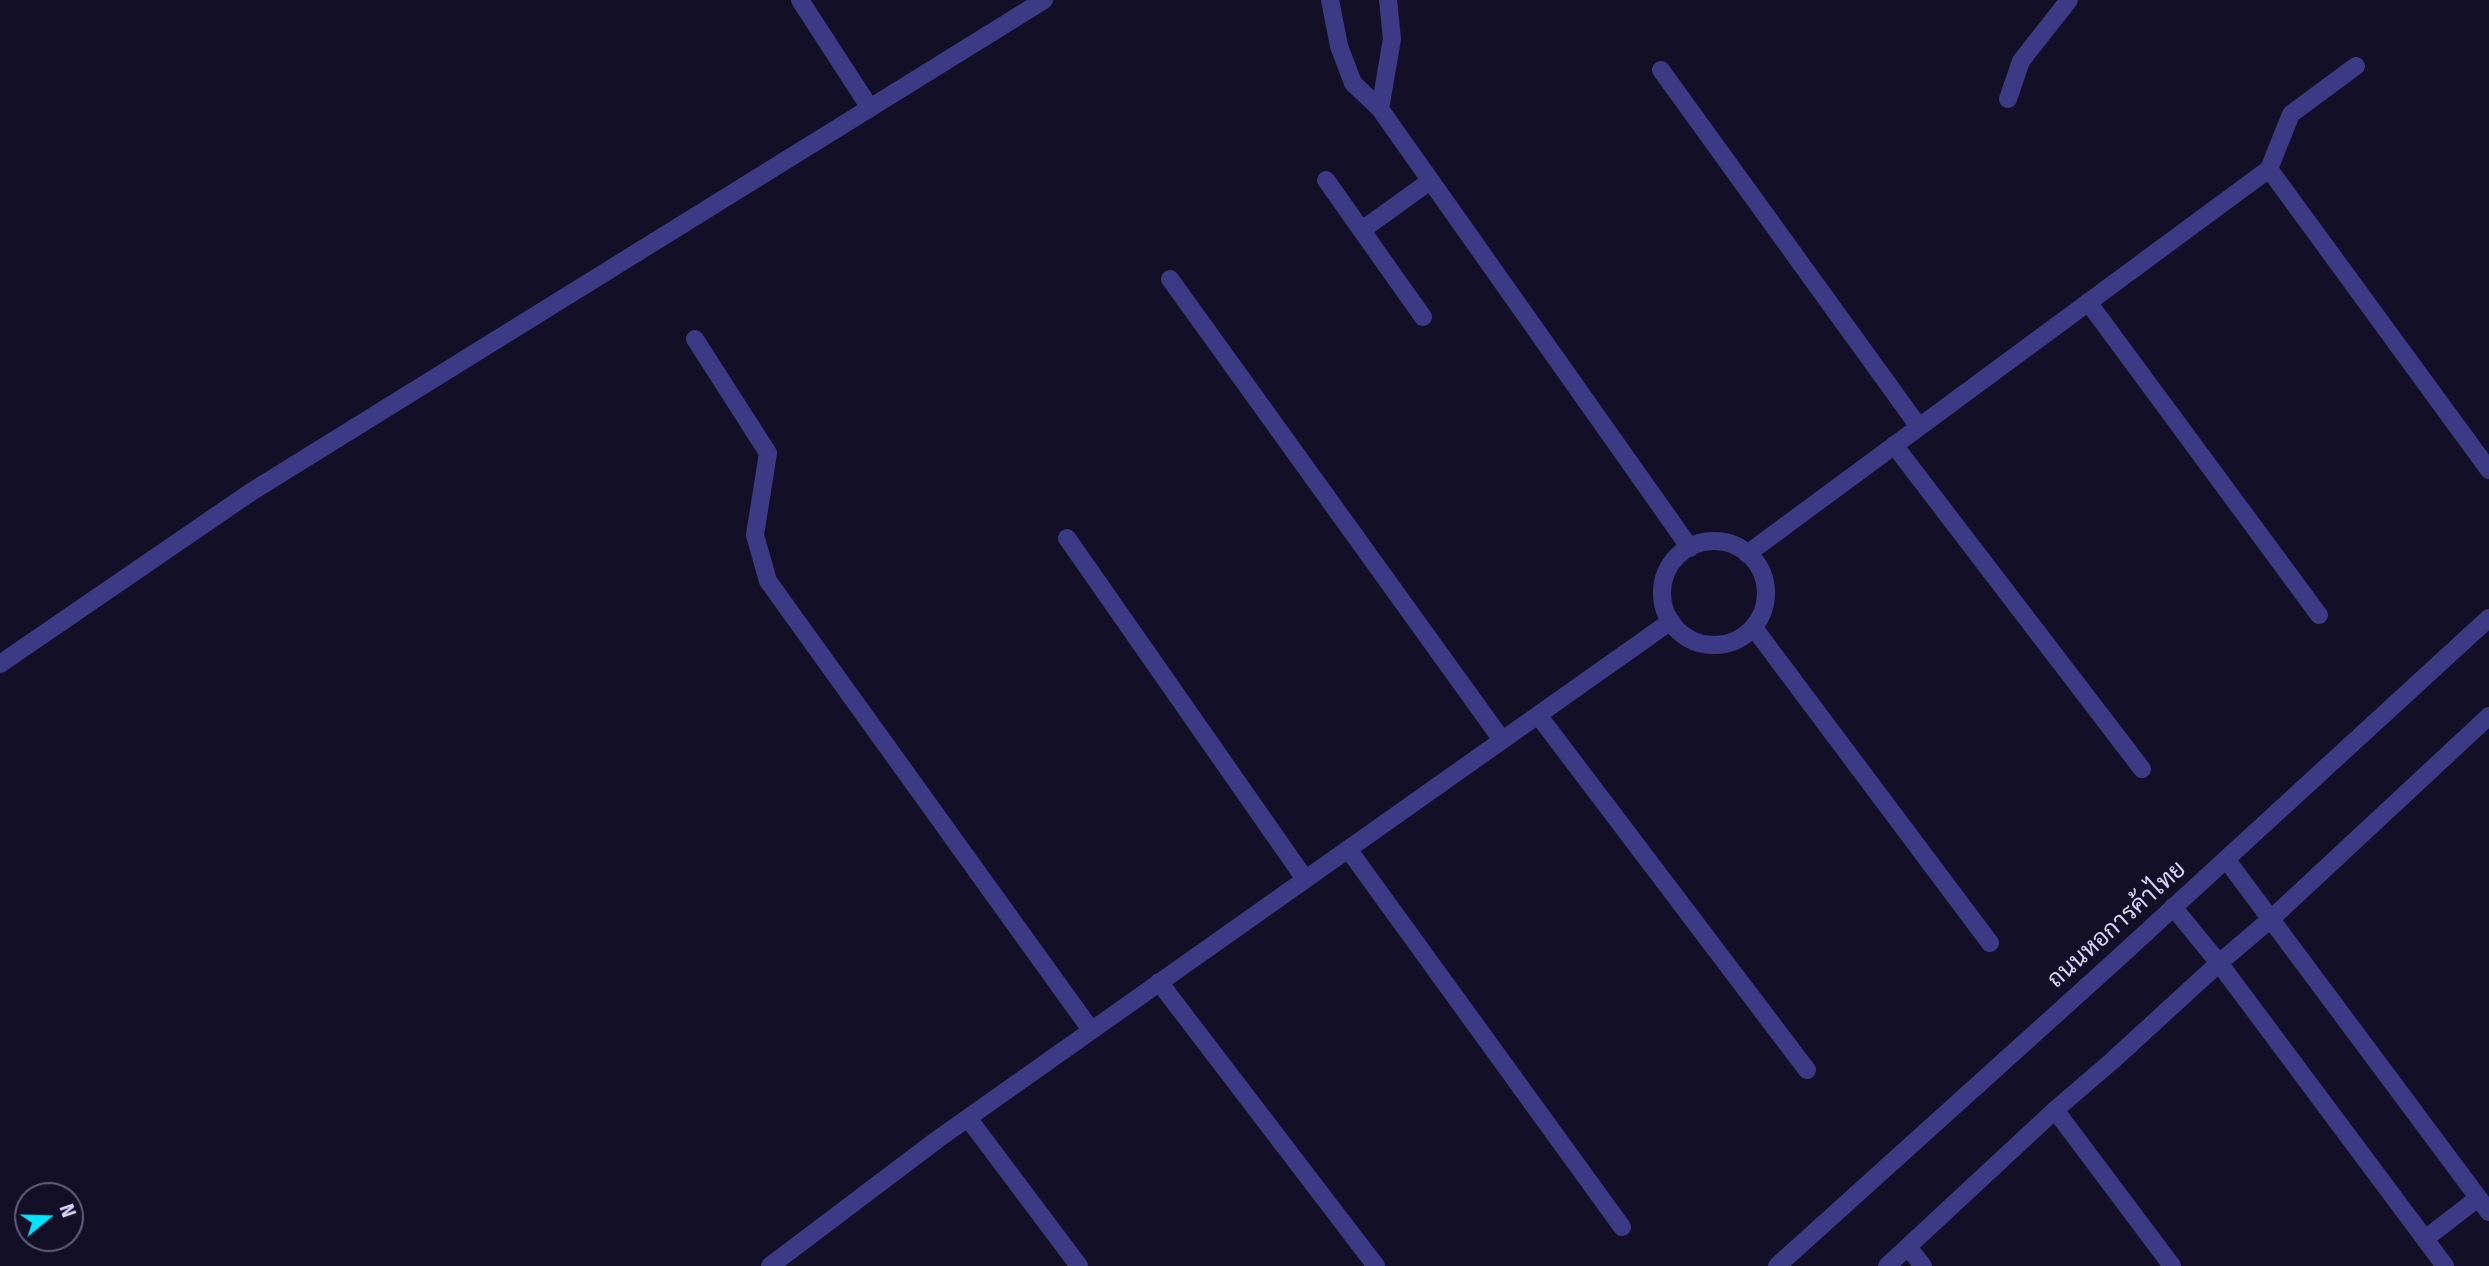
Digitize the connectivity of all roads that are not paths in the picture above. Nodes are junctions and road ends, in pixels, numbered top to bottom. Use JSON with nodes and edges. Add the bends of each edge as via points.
{"nodes":[{"id":1,"x":800,"y":0,"type":"edge"},
{"id":2,"x":1044,"y":0,"type":"edge"},
{"id":3,"x":1330,"y":0,"type":"edge"},
{"id":4,"x":1388,"y":0,"type":"edge"},
{"id":5,"x":2069,"y":0,"type":"edge"},
{"id":6,"x":2356,"y":66,"type":"dead end"},
{"id":7,"x":1661,"y":70,"type":"dead end"},
{"id":8,"x":2008,"y":99,"type":"dead end"},
{"id":9,"x":870,"y":108,"type":"junction"},
{"id":10,"x":1380,"y":109,"type":"junction"},
{"id":11,"x":2269,"y":169,"type":"junction"},
{"id":12,"x":1326,"y":180,"type":"dead end"},
{"id":13,"x":1430,"y":181,"type":"junction"},
{"id":14,"x":1362,"y":230,"type":"junction"},
{"id":15,"x":1170,"y":279,"type":"dead end"},
{"id":16,"x":2088,"y":302,"type":"junction"},
{"id":17,"x":1423,"y":317,"type":"dead end"},
{"id":18,"x":695,"y":339,"type":"dead end"},
{"id":19,"x":1919,"y":427,"type":"junction"},
{"id":20,"x":1894,"y":445,"type":"junction"},
{"id":21,"x":2489,"y":470,"type":"edge"},
{"id":22,"x":1068,"y":538,"type":"dead end"},
{"id":23,"x":1690,"y":548,"type":"junction"},
{"id":24,"x":1747,"y":554,"type":"junction"},
{"id":25,"x":2319,"y":615,"type":"dead end"},
{"id":26,"x":2489,"y":618,"type":"edge"},
{"id":27,"x":1671,"y":621,"type":"junction"},
{"id":28,"x":1754,"y":628,"type":"junction"},
{"id":29,"x":1,"y":662,"type":"edge"},
{"id":30,"x":1538,"y":715,"type":"junction"},
{"id":31,"x":2489,"y":716,"type":"edge"},
{"id":32,"x":1502,"y":740,"type":"junction"},
{"id":33,"x":2142,"y":769,"type":"dead end"},
{"id":34,"x":1348,"y":849,"type":"junction"},
{"id":35,"x":2226,"y":859,"type":"junction"},
{"id":36,"x":1305,"y":879,"type":"junction"},
{"id":37,"x":2173,"y":907,"type":"junction"},
{"id":38,"x":2272,"y":918,"type":"junction"},
{"id":39,"x":1990,"y":943,"type":"dead end"},
{"id":40,"x":2219,"y":963,"type":"junction"},
{"id":41,"x":1159,"y":982,"type":"junction"},
{"id":42,"x":1091,"y":1030,"type":"junction"},
{"id":43,"x":1807,"y":1070,"type":"dead end"},
{"id":44,"x":2055,"y":1110,"type":"junction"},
{"id":45,"x":968,"y":1118,"type":"junction"},
{"id":46,"x":2484,"y":1205,"type":"edge"},
{"id":47,"x":1622,"y":1227,"type":"dead end"},
{"id":48,"x":2425,"y":1239,"type":"junction"},
{"id":49,"x":1908,"y":1247,"type":"junction"},
{"id":50,"x":778,"y":1264,"type":"edge"},
{"id":51,"x":1079,"y":1266,"type":"edge"},
{"id":52,"x":1376,"y":1266,"type":"edge"},
{"id":53,"x":1777,"y":1266,"type":"edge"},
{"id":54,"x":1887,"y":1266,"type":"edge"},
{"id":55,"x":1923,"y":1266,"type":"edge"},
{"id":56,"x":2172,"y":1266,"type":"edge"},
{"id":57,"x":2445,"y":1266,"type":"edge"}],
"edges":[{"from":1,"to":9,"type":"street"},
{"from":2,"to":9,"type":"street"},
{"from":3,"to":10,"type":"street","via":[[1339,46],[1353,83]]},
{"from":4,"to":10,"type":"street","via":[[1392,39]]},
{"from":5,"to":8,"type":"street","via":[[2021,61]]},
{"from":6,"to":11,"type":"street","via":[[2291,114]]},
{"from":7,"to":19,"type":"street"},
{"from":9,"to":29,"type":"street","via":[[251,492]]},
{"from":10,"to":13,"type":"street"},
{"from":11,"to":16,"type":"street"},
{"from":11,"to":21,"type":"street"},
{"from":12,"to":14,"type":"street"},
{"from":13,"to":14,"type":"street"},
{"from":13,"to":23,"type":"street"},
{"from":14,"to":17,"type":"street"},
{"from":15,"to":32,"type":"street"},
{"from":16,"to":19,"type":"street"},
{"from":16,"to":25,"type":"street"},
{"from":18,"to":42,"type":"street","via":[[768,453],[755,535],[768,580]]},
{"from":19,"to":20,"type":"street"},
{"from":20,"to":24,"type":"street"},
{"from":20,"to":33,"type":"street"},
{"from":22,"to":36,"type":"street"},
{"from":23,"to":24,"type":"street","via":[[1715,541]]},
{"from":23,"to":27,"type":"street","via":[[1670,564],[1663,580],[1662,598]]},
{"from":24,"to":28,"type":"street","via":[[1758,566],[1766,597]]},
{"from":26,"to":35,"type":"street","name":"ถนนหอการค้าไทย"},
{"from":27,"to":28,"type":"street","via":[[1690,640],[1707,645],[1725,644]]},
{"from":27,"to":30,"type":"street"},
{"from":28,"to":39,"type":"street"},
{"from":30,"to":32,"type":"street"},
{"from":30,"to":43,"type":"street"},
{"from":31,"to":38,"type":"street"},
{"from":32,"to":34,"type":"street"},
{"from":34,"to":36,"type":"street"},
{"from":34,"to":47,"type":"street"},
{"from":35,"to":37,"type":"street","name":"ถนนหอการค้าไทย"},
{"from":35,"to":38,"type":"street"},
{"from":36,"to":41,"type":"street"},
{"from":37,"to":40,"type":"street"},
{"from":37,"to":53,"type":"street","name":"ถนนหอการค้าไทย"},
{"from":38,"to":40,"type":"street"},
{"from":38,"to":46,"type":"street"},
{"from":40,"to":44,"type":"street"},
{"from":40,"to":48,"type":"street"},
{"from":41,"to":42,"type":"street"},
{"from":41,"to":52,"type":"street"},
{"from":42,"to":45,"type":"street"},
{"from":44,"to":49,"type":"street"},
{"from":44,"to":56,"type":"street"},
{"from":45,"to":50,"type":"street"},
{"from":45,"to":51,"type":"street"},
{"from":46,"to":48,"type":"street"},
{"from":48,"to":57,"type":"street"},
{"from":49,"to":54,"type":"street"},
{"from":49,"to":55,"type":"street"}]}
